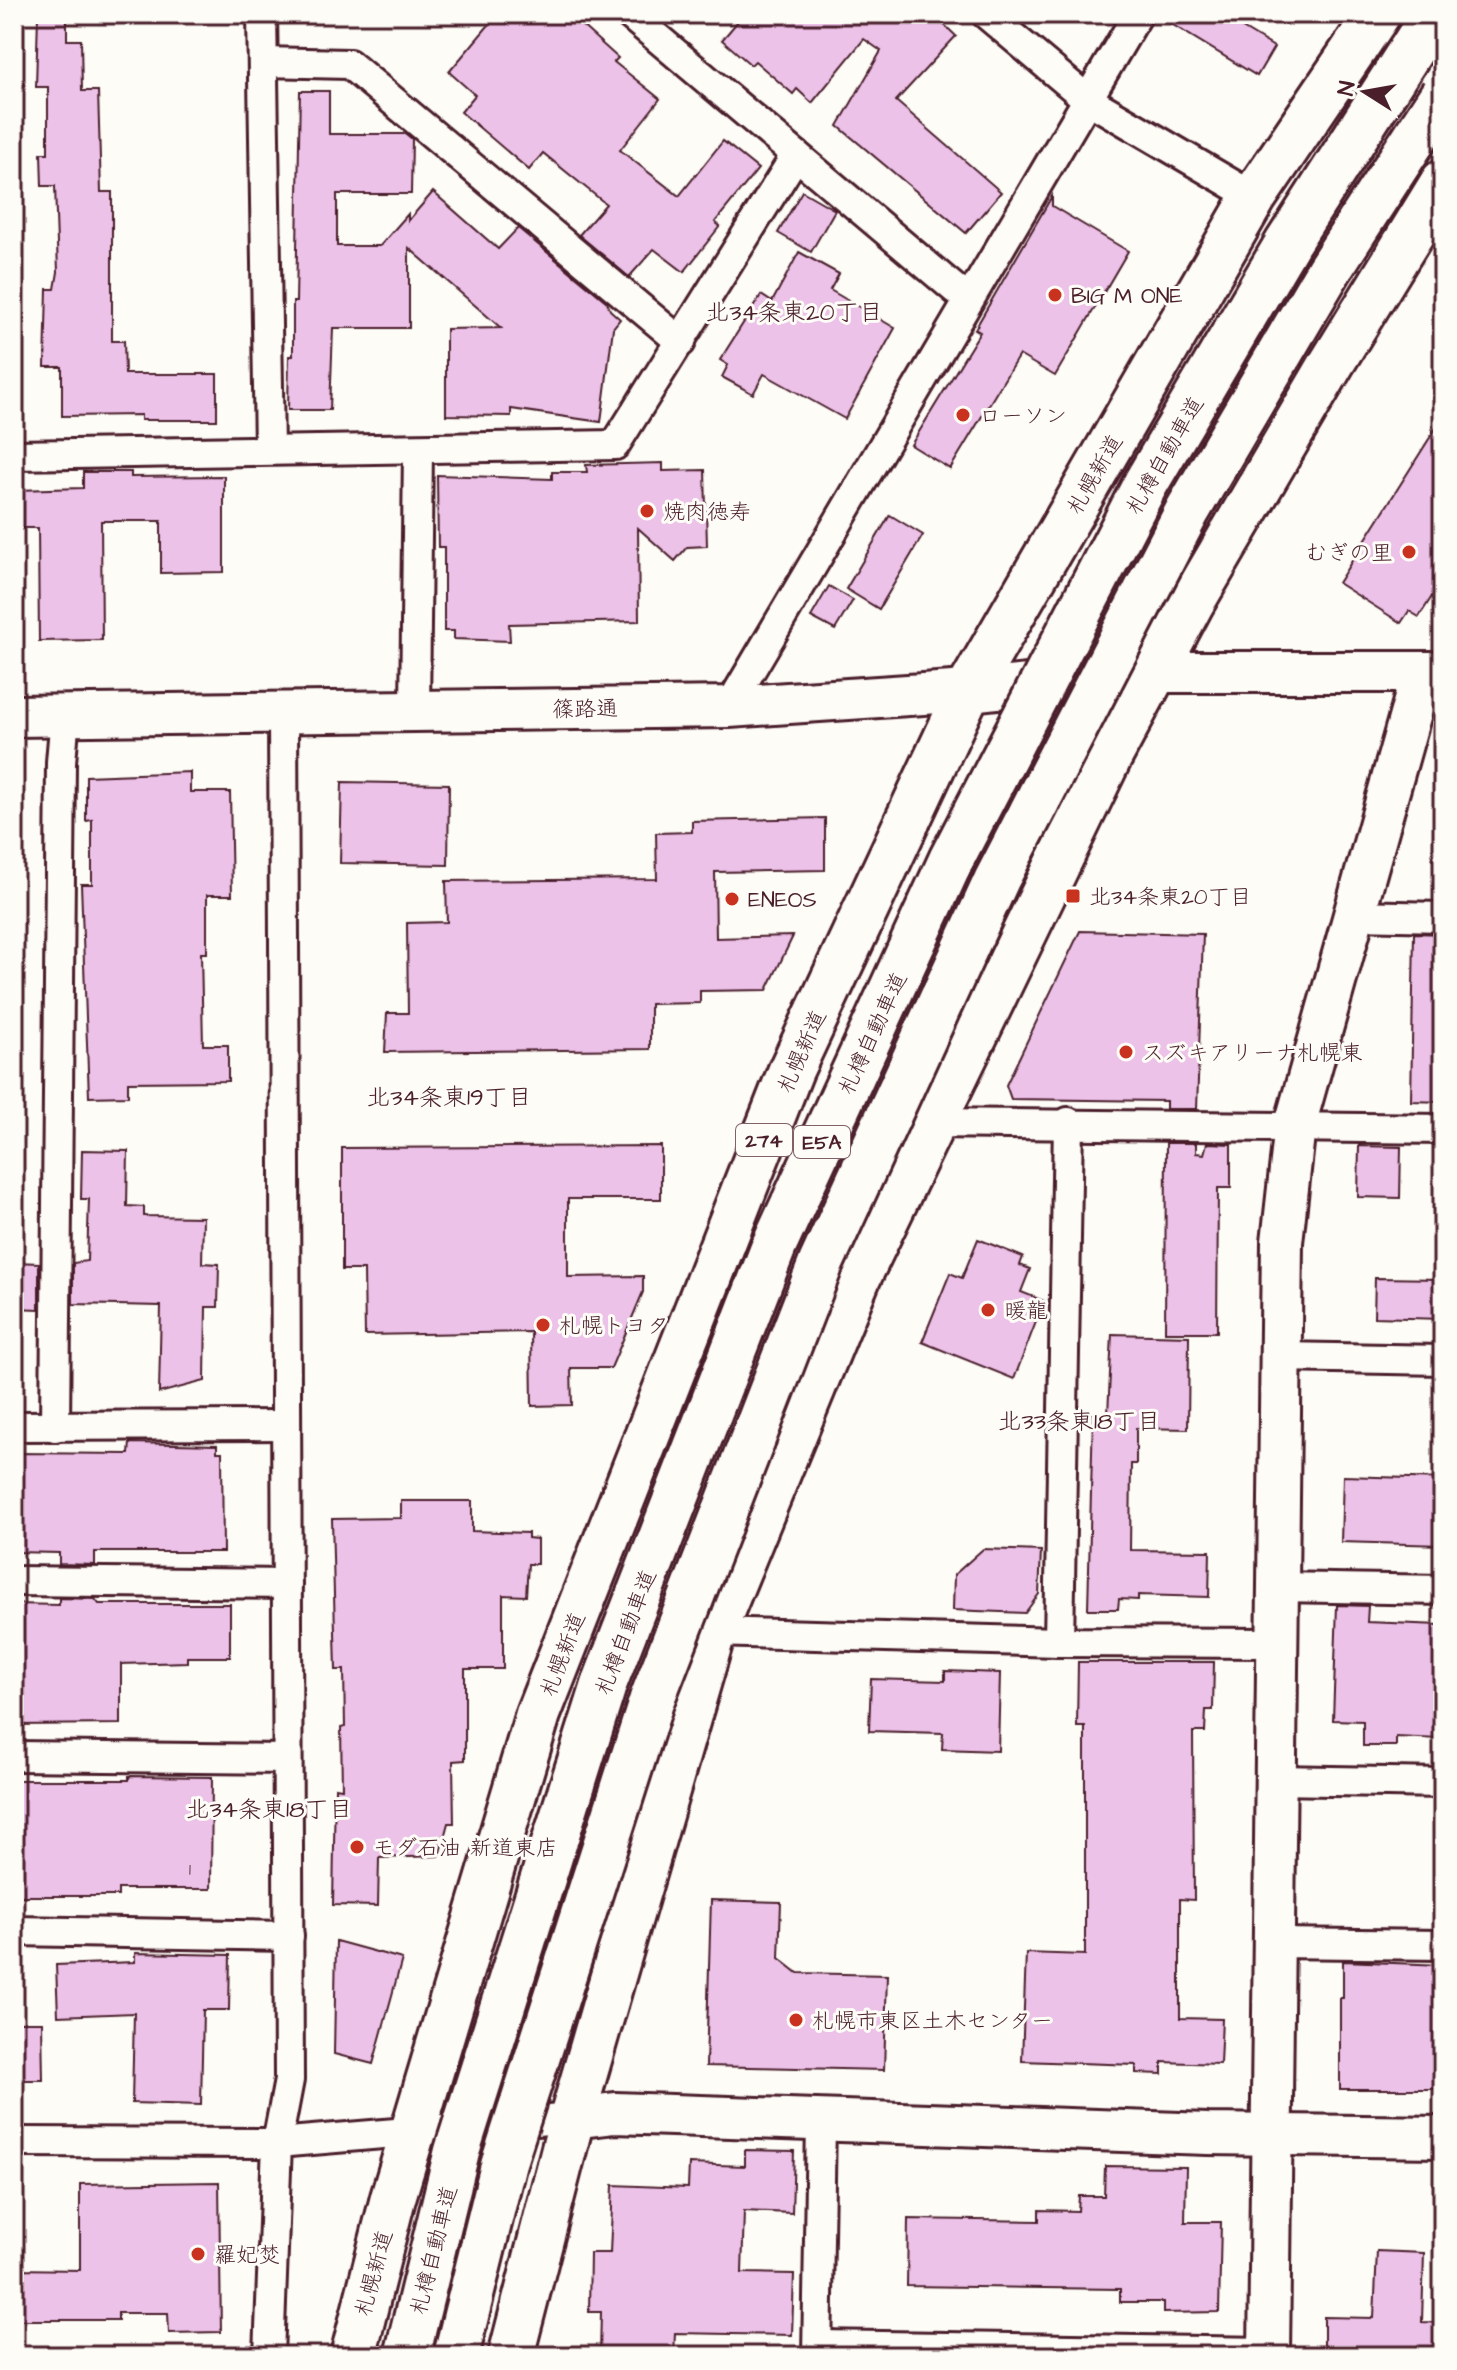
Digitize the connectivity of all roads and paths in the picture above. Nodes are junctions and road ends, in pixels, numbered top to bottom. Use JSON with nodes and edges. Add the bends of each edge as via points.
{"nodes":[{"id":1,"x":262,"y":14,"type":"edge"},
{"id":2,"x":629,"y":14,"type":"edge"},
{"id":3,"x":986,"y":14,"type":"edge"},
{"id":4,"x":1138,"y":14,"type":"edge"},
{"id":5,"x":1378,"y":14,"type":"edge"},
{"id":6,"x":1434,"y":14,"type":"edge"},
{"id":7,"x":263,"y":62,"type":"junction"},
{"id":8,"x":1443,"y":94,"type":"edge"},
{"id":9,"x":1087,"y":99,"type":"junction"},
{"id":10,"x":796,"y":155,"type":"junction"},
{"id":11,"x":1443,"y":182,"type":"edge"},
{"id":12,"x":1254,"y":197,"type":"junction"},
{"id":13,"x":968,"y":300,"type":"junction"},
{"id":14,"x":681,"y":342,"type":"junction"},
{"id":15,"x":269,"y":449,"type":"junction"},
{"id":16,"x":418,"y":449,"type":"junction"},
{"id":17,"x":14,"y":455,"type":"edge"},
{"id":18,"x":1436,"y":670,"type":"edge"},
{"id":19,"x":1155,"y":672,"type":"junction"},
{"id":20,"x":968,"y":691,"type":"junction"},
{"id":21,"x":729,"y":707,"type":"junction"},
{"id":22,"x":415,"y":711,"type":"junction"},
{"id":23,"x":283,"y":712,"type":"junction"},
{"id":24,"x":65,"y":715,"type":"junction"},
{"id":25,"x":14,"y":716,"type":"edge"},
{"id":26,"x":1354,"y":915,"type":"junction"},
{"id":27,"x":1443,"y":917,"type":"edge"},
{"id":28,"x":1068,"y":1122,"type":"junction"},
{"id":29,"x":931,"y":1123,"type":"junction"},
{"id":30,"x":1295,"y":1125,"type":"junction"},
{"id":31,"x":1443,"y":1129,"type":"edge"},
{"id":32,"x":1280,"y":1357,"type":"junction"},
{"id":33,"x":1443,"y":1360,"type":"edge"},
{"id":34,"x":285,"y":1425,"type":"junction"},
{"id":35,"x":14,"y":1426,"type":"edge"},
{"id":36,"x":55,"y":1427,"type":"junction"},
{"id":37,"x":14,"y":1581,"type":"edge"},
{"id":38,"x":287,"y":1584,"type":"junction"},
{"id":39,"x":1278,"y":1587,"type":"junction"},
{"id":40,"x":1443,"y":1590,"type":"edge"},
{"id":41,"x":713,"y":1632,"type":"junction"},
{"id":42,"x":1059,"y":1642,"type":"junction"},
{"id":43,"x":1277,"y":1643,"type":"junction"},
{"id":44,"x":14,"y":1756,"type":"edge"},
{"id":45,"x":287,"y":1759,"type":"junction"},
{"id":46,"x":1276,"y":1780,"type":"junction"},
{"id":47,"x":1443,"y":1783,"type":"edge"},
{"id":48,"x":14,"y":1931,"type":"edge"},
{"id":49,"x":289,"y":1936,"type":"junction"},
{"id":50,"x":1275,"y":1943,"type":"junction"},
{"id":51,"x":1443,"y":1945,"type":"edge"},
{"id":52,"x":572,"y":2118,"type":"junction"},
{"id":53,"x":821,"y":2122,"type":"junction"},
{"id":54,"x":413,"y":2130,"type":"junction"},
{"id":55,"x":1273,"y":2135,"type":"junction"},
{"id":56,"x":1443,"y":2137,"type":"edge"},
{"id":57,"x":14,"y":2142,"type":"edge"},
{"id":58,"x":277,"y":2143,"type":"junction"},
{"id":59,"x":818,"y":2350,"type":"edge"},
{"id":60,"x":1269,"y":2354,"type":"edge"},
{"id":61,"x":269,"y":2356,"type":"edge"},
{"id":62,"x":353,"y":2356,"type":"edge"},
{"id":63,"x":407,"y":2356,"type":"edge"},
{"id":64,"x":456,"y":2356,"type":"edge"},
{"id":65,"x":511,"y":2356,"type":"edge"}],
"edges":[{"from":1,"to":7,"type":"street"},
{"from":2,"to":10,"type":"street"},
{"from":3,"to":9,"type":"street"},
{"from":4,"to":9,"type":"street"},
{"from":5,"to":12,"type":"highway","name":"札幌新道","number":"274"},
{"from":6,"to":63,"type":"highway","name":"札樽自動車道","number":"E5A","bridge":true,"via":[[1288,242],[1146,483],[952,858],[774,1246],[605,1682],[457,2151]]},
{"from":7,"to":14,"type":"street","via":[[349,64]]},
{"from":7,"to":15,"type":"street"},
{"from":8,"to":64,"type":"highway","number":"E5A","bridge":true,"via":[[1329,270],[1188,510],[997,879],[821,1263],[652,1699],[504,2162]]},
{"from":9,"to":12,"type":"street"},
{"from":9,"to":13,"type":"street"},
{"from":10,"to":13,"type":"street"},
{"from":10,"to":14,"type":"street"},
{"from":11,"to":19,"type":"highway","via":[[1324,376]]},
{"from":12,"to":20,"type":"highway","name":"札幌新道","number":"274"},
{"from":13,"to":21,"type":"street"},
{"from":14,"to":16,"type":"street","via":[[615,445]]},
{"from":15,"to":16,"type":"street"},
{"from":15,"to":17,"type":"street"},
{"from":16,"to":22,"type":"street"},
{"from":18,"to":19,"type":"street","name":"篠路通"},
{"from":18,"to":26,"type":"street"},
{"from":19,"to":20,"type":"street","name":"篠路通"},
{"from":19,"to":29,"type":"highway"},
{"from":20,"to":21,"type":"street","name":"篠路通"},
{"from":20,"to":54,"type":"highway","name":"札幌新道","number":"274","via":[[791,1070],[538,1714]]},
{"from":21,"to":22,"type":"street","name":"篠路通"},
{"from":22,"to":23,"type":"street","name":"篠路通"},
{"from":23,"to":24,"type":"street","name":"篠路通"},
{"from":23,"to":34,"type":"street"},
{"from":24,"to":25,"type":"street","name":"篠路通"},
{"from":24,"to":36,"type":"street"},
{"from":26,"to":27,"type":"street"},
{"from":26,"to":30,"type":"street"},
{"from":28,"to":29,"type":"street"},
{"from":28,"to":30,"type":"street"},
{"from":28,"to":42,"type":"street"},
{"from":29,"to":41,"type":"highway","via":[[858,1278]]},
{"from":30,"to":31,"type":"street"},
{"from":30,"to":32,"type":"street","via":[[1282,1242]]},
{"from":32,"to":33,"type":"street"},
{"from":32,"to":39,"type":"street"},
{"from":34,"to":36,"type":"street"},
{"from":34,"to":38,"type":"street"},
{"from":35,"to":36,"type":"street"},
{"from":37,"to":38,"type":"street"},
{"from":38,"to":45,"type":"street"},
{"from":39,"to":40,"type":"street"},
{"from":39,"to":43,"type":"street"},
{"from":41,"to":42,"type":"street"},
{"from":41,"to":52,"type":"highway"},
{"from":42,"to":43,"type":"street"},
{"from":43,"to":46,"type":"street"},
{"from":44,"to":45,"type":"street"},
{"from":45,"to":49,"type":"street"},
{"from":46,"to":47,"type":"street"},
{"from":46,"to":50,"type":"street"},
{"from":48,"to":49,"type":"street"},
{"from":49,"to":58,"type":"street","via":[[289,2080]]},
{"from":50,"to":51,"type":"street"},
{"from":50,"to":55,"type":"street"},
{"from":52,"to":53,"type":"street","via":[[615,2113]]},
{"from":52,"to":54,"type":"street"},
{"from":52,"to":65,"type":"highway"},
{"from":53,"to":55,"type":"street"},
{"from":53,"to":59,"type":"street"},
{"from":54,"to":58,"type":"street"},
{"from":54,"to":62,"type":"highway","name":"札幌新道","number":"274"},
{"from":55,"to":56,"type":"street"},
{"from":55,"to":60,"type":"street"},
{"from":57,"to":58,"type":"street"},
{"from":58,"to":61,"type":"street"},
{"from":59,"to":60,"type":"street"}]}
